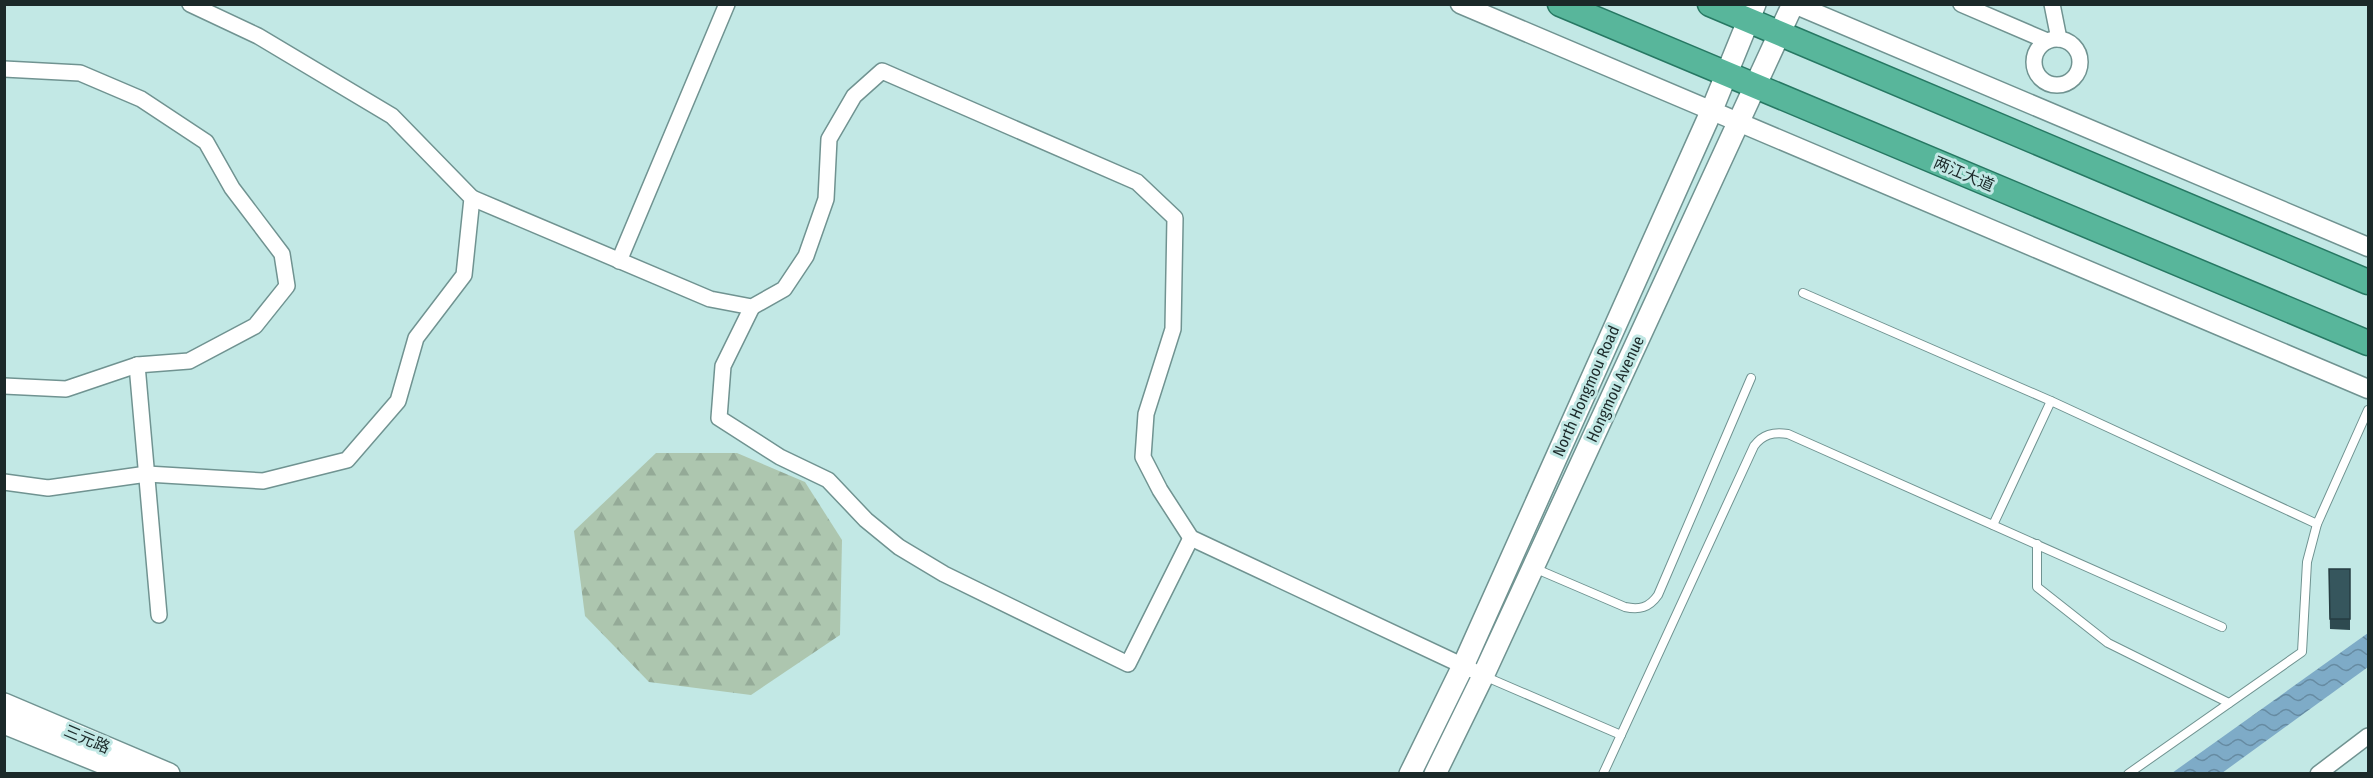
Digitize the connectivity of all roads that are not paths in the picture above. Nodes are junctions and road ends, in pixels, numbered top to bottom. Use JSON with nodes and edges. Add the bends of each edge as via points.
{"nodes":[{"id":1,"x":190,"y":4,"type":"edge"},
{"id":2,"x":727,"y":4,"type":"edge"},
{"id":3,"x":1460,"y":4,"type":"edge"},
{"id":4,"x":1560,"y":4,"type":"edge"},
{"id":5,"x":1710,"y":4,"type":"edge"},
{"id":6,"x":1960,"y":4,"type":"edge"},
{"id":7,"x":2052,"y":4,"type":"edge"},
{"id":8,"x":1801,"y":6,"type":"edge"},
{"id":9,"x":1751,"y":12,"type":"edge"},
{"id":10,"x":1780,"y":34,"type":"junction"},
{"id":11,"x":2053,"y":40,"type":"junction"},
{"id":12,"x":4,"y":69,"type":"edge"},
{"id":13,"x":1727,"y":74,"type":"junction"},
{"id":14,"x":2051,"y":85,"type":"junction"},
{"id":15,"x":1756,"y":86,"type":"junction"},
{"id":16,"x":2041,"y":108,"type":"junction"},
{"id":17,"x":1712,"y":112,"type":"junction"},
{"id":18,"x":1739,"y":123,"type":"junction"},
{"id":19,"x":472,"y":198,"type":"junction"},
{"id":20,"x":2368,"y":247,"type":"edge"},
{"id":21,"x":619,"y":261,"type":"junction"},
{"id":22,"x":2368,"y":282,"type":"edge"},
{"id":23,"x":1803,"y":293,"type":"dead end"},
{"id":24,"x":752,"y":307,"type":"junction"},
{"id":25,"x":2368,"y":343,"type":"edge"},
{"id":26,"x":136,"y":365,"type":"junction"},
{"id":27,"x":1751,"y":378,"type":"dead end"},
{"id":28,"x":4,"y":386,"type":"edge"},
{"id":29,"x":2368,"y":389,"type":"edge"},
{"id":30,"x":2050,"y":401,"type":"junction"},
{"id":31,"x":2368,"y":410,"type":"edge"},
{"id":32,"x":147,"y":474,"type":"junction"},
{"id":33,"x":4,"y":482,"type":"edge"},
{"id":34,"x":2316,"y":524,"type":"junction"},
{"id":35,"x":1993,"y":525,"type":"junction"},
{"id":36,"x":1191,"y":538,"type":"junction"},
{"id":37,"x":2037,"y":544,"type":"junction"},
{"id":38,"x":1533,"y":567,"type":"junction"},
{"id":39,"x":159,"y":615,"type":"dead end"},
{"id":40,"x":2222,"y":627,"type":"dead end"},
{"id":41,"x":1463,"y":666,"type":"junction"},
{"id":42,"x":1483,"y":676,"type":"junction"},
{"id":43,"x":2229,"y":703,"type":"junction"},
{"id":44,"x":4,"y":704,"type":"edge"},
{"id":45,"x":4,"y":723,"type":"edge"},
{"id":46,"x":1621,"y":735,"type":"junction"},
{"id":47,"x":2368,"y":736,"type":"edge"},
{"id":48,"x":130,"y":774,"type":"edge"},
{"id":49,"x":169,"y":774,"type":"edge"},
{"id":50,"x":1410,"y":774,"type":"edge"},
{"id":51,"x":1435,"y":774,"type":"edge"},
{"id":52,"x":1603,"y":774,"type":"edge"},
{"id":53,"x":2128,"y":774,"type":"edge"},
{"id":54,"x":2318,"y":774,"type":"edge"}],
"edges":[{"from":1,"to":19,"type":"street","via":[[258,36],[392,116]]},
{"from":2,"to":21,"type":"street"},
{"from":3,"to":17,"type":"street"},
{"from":4,"to":13,"type":"highway","name":"两江大道"},
{"from":5,"to":9,"type":"highway"},
{"from":6,"to":11,"type":"street"},
{"from":7,"to":11,"type":"street"},
{"from":8,"to":10,"type":"main road","name":"Hongmou Avenue"},
{"from":8,"to":16,"type":"street"},
{"from":9,"to":10,"type":"highway"},
{"from":9,"to":13,"type":"main road","name":"North Hongmou Road"},
{"from":10,"to":15,"type":"main road","name":"Hongmou Avenue"},
{"from":10,"to":22,"type":"highway"},
{"from":11,"to":14,"type":"street","via":[[2038,48],[2033,62],[2039,77]]},
{"from":11,"to":14,"type":"street","via":[[2066,40],[2078,51],[2080,66],[2073,80]]},
{"from":12,"to":26,"type":"street","via":[[80,73],[141,99],[206,141],[232,188],[282,254],[287,286],[255,326],[189,361]]},
{"from":13,"to":15,"type":"highway","name":"两江大道"},
{"from":13,"to":17,"type":"main road","name":"North Hongmou Road"},
{"from":14,"to":16,"type":"street"},
{"from":15,"to":18,"type":"main road","name":"Hongmou Avenue"},
{"from":15,"to":25,"type":"highway","name":"两江大道"},
{"from":16,"to":20,"type":"street"},
{"from":17,"to":18,"type":"street"},
{"from":17,"to":41,"type":"main road","name":"North Hongmou Road"},
{"from":18,"to":29,"type":"street"},
{"from":18,"to":38,"type":"main road","name":"Hongmou Avenue"},
{"from":19,"to":21,"type":"street"},
{"from":19,"to":32,"type":"street","via":[[464,275],[416,338],[398,401],[347,460],[263,481]]},
{"from":21,"to":24,"type":"street","via":[[710,299]]},
{"from":23,"to":30,"type":"lane"},
{"from":24,"to":36,"type":"street","via":[[723,366],[719,418],[828,480],[866,520],[899,547],[944,574],[1128,664]]},
{"from":24,"to":36,"type":"street","via":[[784,290],[806,256],[826,199],[829,139],[854,96],[882,71],[1137,182],[1175,218],[1173,328],[1146,414],[1143,457]]},
{"from":26,"to":28,"type":"street","via":[[66,389]]},
{"from":26,"to":32,"type":"street"},
{"from":27,"to":38,"type":"lane","via":[[1658,595],[1650,604],[1640,609],[1625,607]]},
{"from":30,"to":34,"type":"lane"},
{"from":30,"to":35,"type":"lane"},
{"from":31,"to":34,"type":"lane"},
{"from":32,"to":33,"type":"street","via":[[48,488]]},
{"from":32,"to":39,"type":"street"},
{"from":34,"to":43,"type":"lane","via":[[2307,562],[2302,652]]},
{"from":35,"to":37,"type":"lane"},
{"from":35,"to":46,"type":"lane","via":[[1788,435],[1765,435],[1754,446]]},
{"from":36,"to":41,"type":"street"},
{"from":37,"to":40,"type":"lane"},
{"from":37,"to":43,"type":"lane","via":[[2037,587],[2108,643]]},
{"from":38,"to":42,"type":"main road","name":"Hongmou Avenue"},
{"from":41,"to":42,"type":"street"},
{"from":41,"to":50,"type":"main road","name":"North Hongmou Road"},
{"from":42,"to":46,"type":"lane"},
{"from":42,"to":51,"type":"main road","name":"Hongmou Avenue"},
{"from":43,"to":53,"type":"lane"},
{"from":44,"to":49,"type":"main road","name":"三元路"},
{"from":45,"to":48,"type":"main road","name":"三元路"},
{"from":46,"to":52,"type":"lane"},
{"from":47,"to":54,"type":"street"}]}
